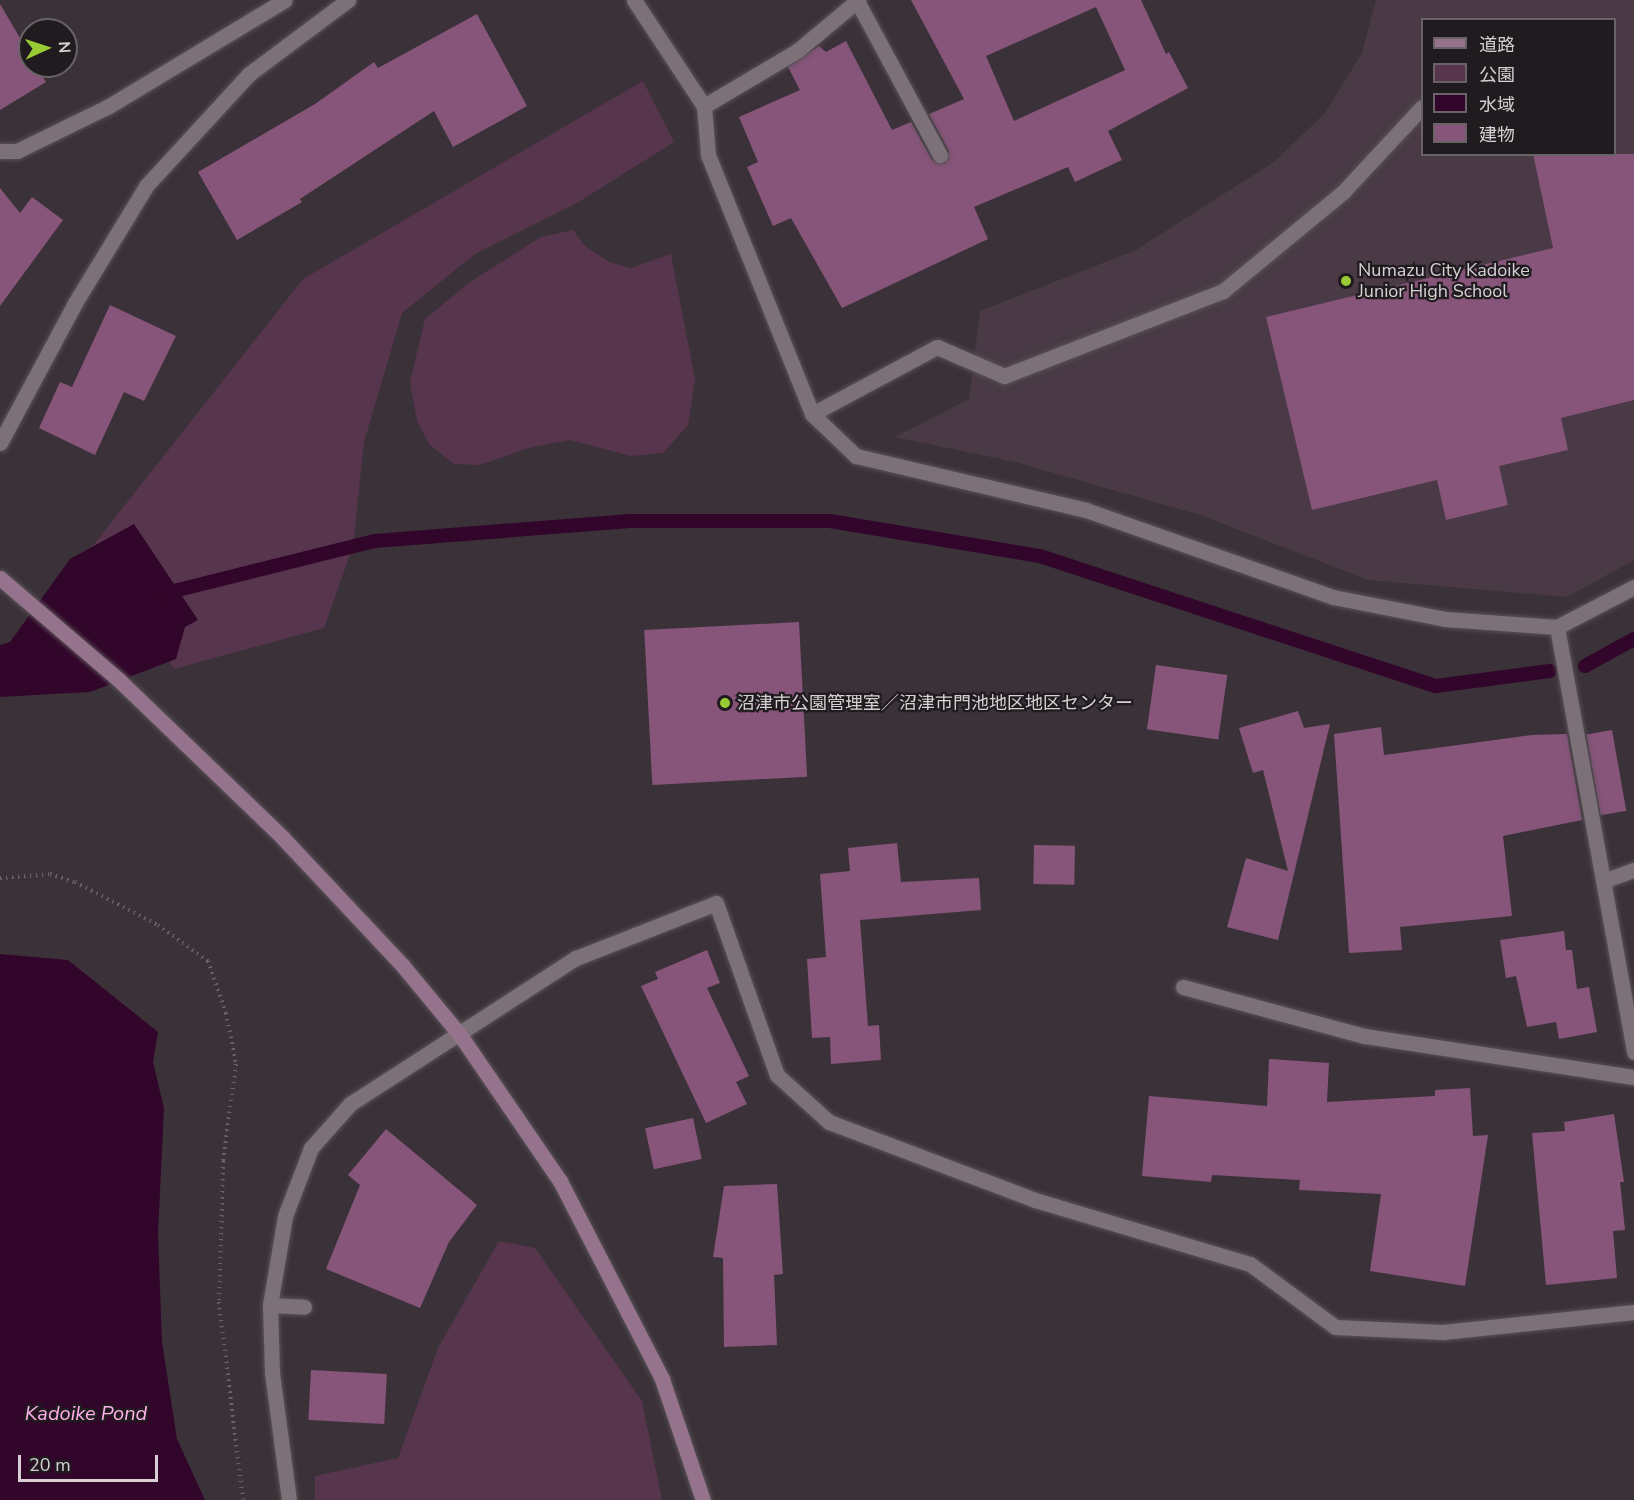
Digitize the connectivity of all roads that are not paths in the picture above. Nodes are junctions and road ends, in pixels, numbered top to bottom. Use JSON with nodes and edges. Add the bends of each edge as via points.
{"nodes":[{"id":1,"x":285,"y":0,"type":"edge"},
{"id":2,"x":348,"y":0,"type":"edge"},
{"id":3,"x":634,"y":0,"type":"edge"},
{"id":4,"x":857,"y":0,"type":"edge"},
{"id":5,"x":704,"y":106,"type":"junction"},
{"id":6,"x":1421,"y":108,"type":"edge"},
{"id":7,"x":0,"y":151,"type":"edge"},
{"id":8,"x":940,"y":155,"type":"dead end"},
{"id":9,"x":812,"y":414,"type":"junction"},
{"id":10,"x":0,"y":443,"type":"edge"},
{"id":11,"x":0,"y":578,"type":"edge"},
{"id":12,"x":1634,"y":587,"type":"edge"},
{"id":13,"x":1557,"y":627,"type":"junction"},
{"id":14,"x":1634,"y":870,"type":"edge"},
{"id":15,"x":1603,"y":881,"type":"junction"},
{"id":16,"x":1182,"y":987,"type":"dead end"},
{"id":17,"x":460,"y":1035,"type":"junction"},
{"id":18,"x":1634,"y":1052,"type":"edge"},
{"id":19,"x":1634,"y":1077,"type":"edge"},
{"id":20,"x":270,"y":1305,"type":"junction"},
{"id":21,"x":304,"y":1307,"type":"dead end"},
{"id":22,"x":1634,"y":1311,"type":"edge"},
{"id":23,"x":289,"y":1500,"type":"edge"},
{"id":24,"x":703,"y":1500,"type":"edge"}],
"edges":[{"from":1,"to":7,"type":"street","via":[[109,106],[17,151]]},
{"from":2,"to":10,"type":"street","via":[[249,74],[146,186],[75,303]]},
{"from":3,"to":5,"type":"street"},
{"from":4,"to":5,"type":"street","via":[[797,51]]},
{"from":4,"to":8,"type":"street"},
{"from":5,"to":9,"type":"street","via":[[708,155]]},
{"from":6,"to":9,"type":"street","via":[[1343,192],[1223,291],[1004,376],[937,347]]},
{"from":9,"to":13,"type":"street","via":[[856,456],[1086,510],[1333,597],[1445,620]]},
{"from":11,"to":17,"type":"street","via":[[120,681],[284,838],[403,966]]},
{"from":12,"to":13,"type":"street"},
{"from":13,"to":15,"type":"street"},
{"from":14,"to":15,"type":"street"},
{"from":15,"to":18,"type":"street"},
{"from":16,"to":19,"type":"street","via":[[1365,1036]]},
{"from":17,"to":20,"type":"street","via":[[350,1104],[310,1148],[285,1215]]},
{"from":17,"to":22,"type":"street","via":[[576,958],[716,903],[777,1075],[829,1122],[1035,1200],[1250,1264],[1335,1327],[1443,1332]]},
{"from":17,"to":24,"type":"street","via":[[560,1181],[662,1379]]},
{"from":20,"to":21,"type":"street"},
{"from":20,"to":23,"type":"street","via":[[272,1372]]}]}
